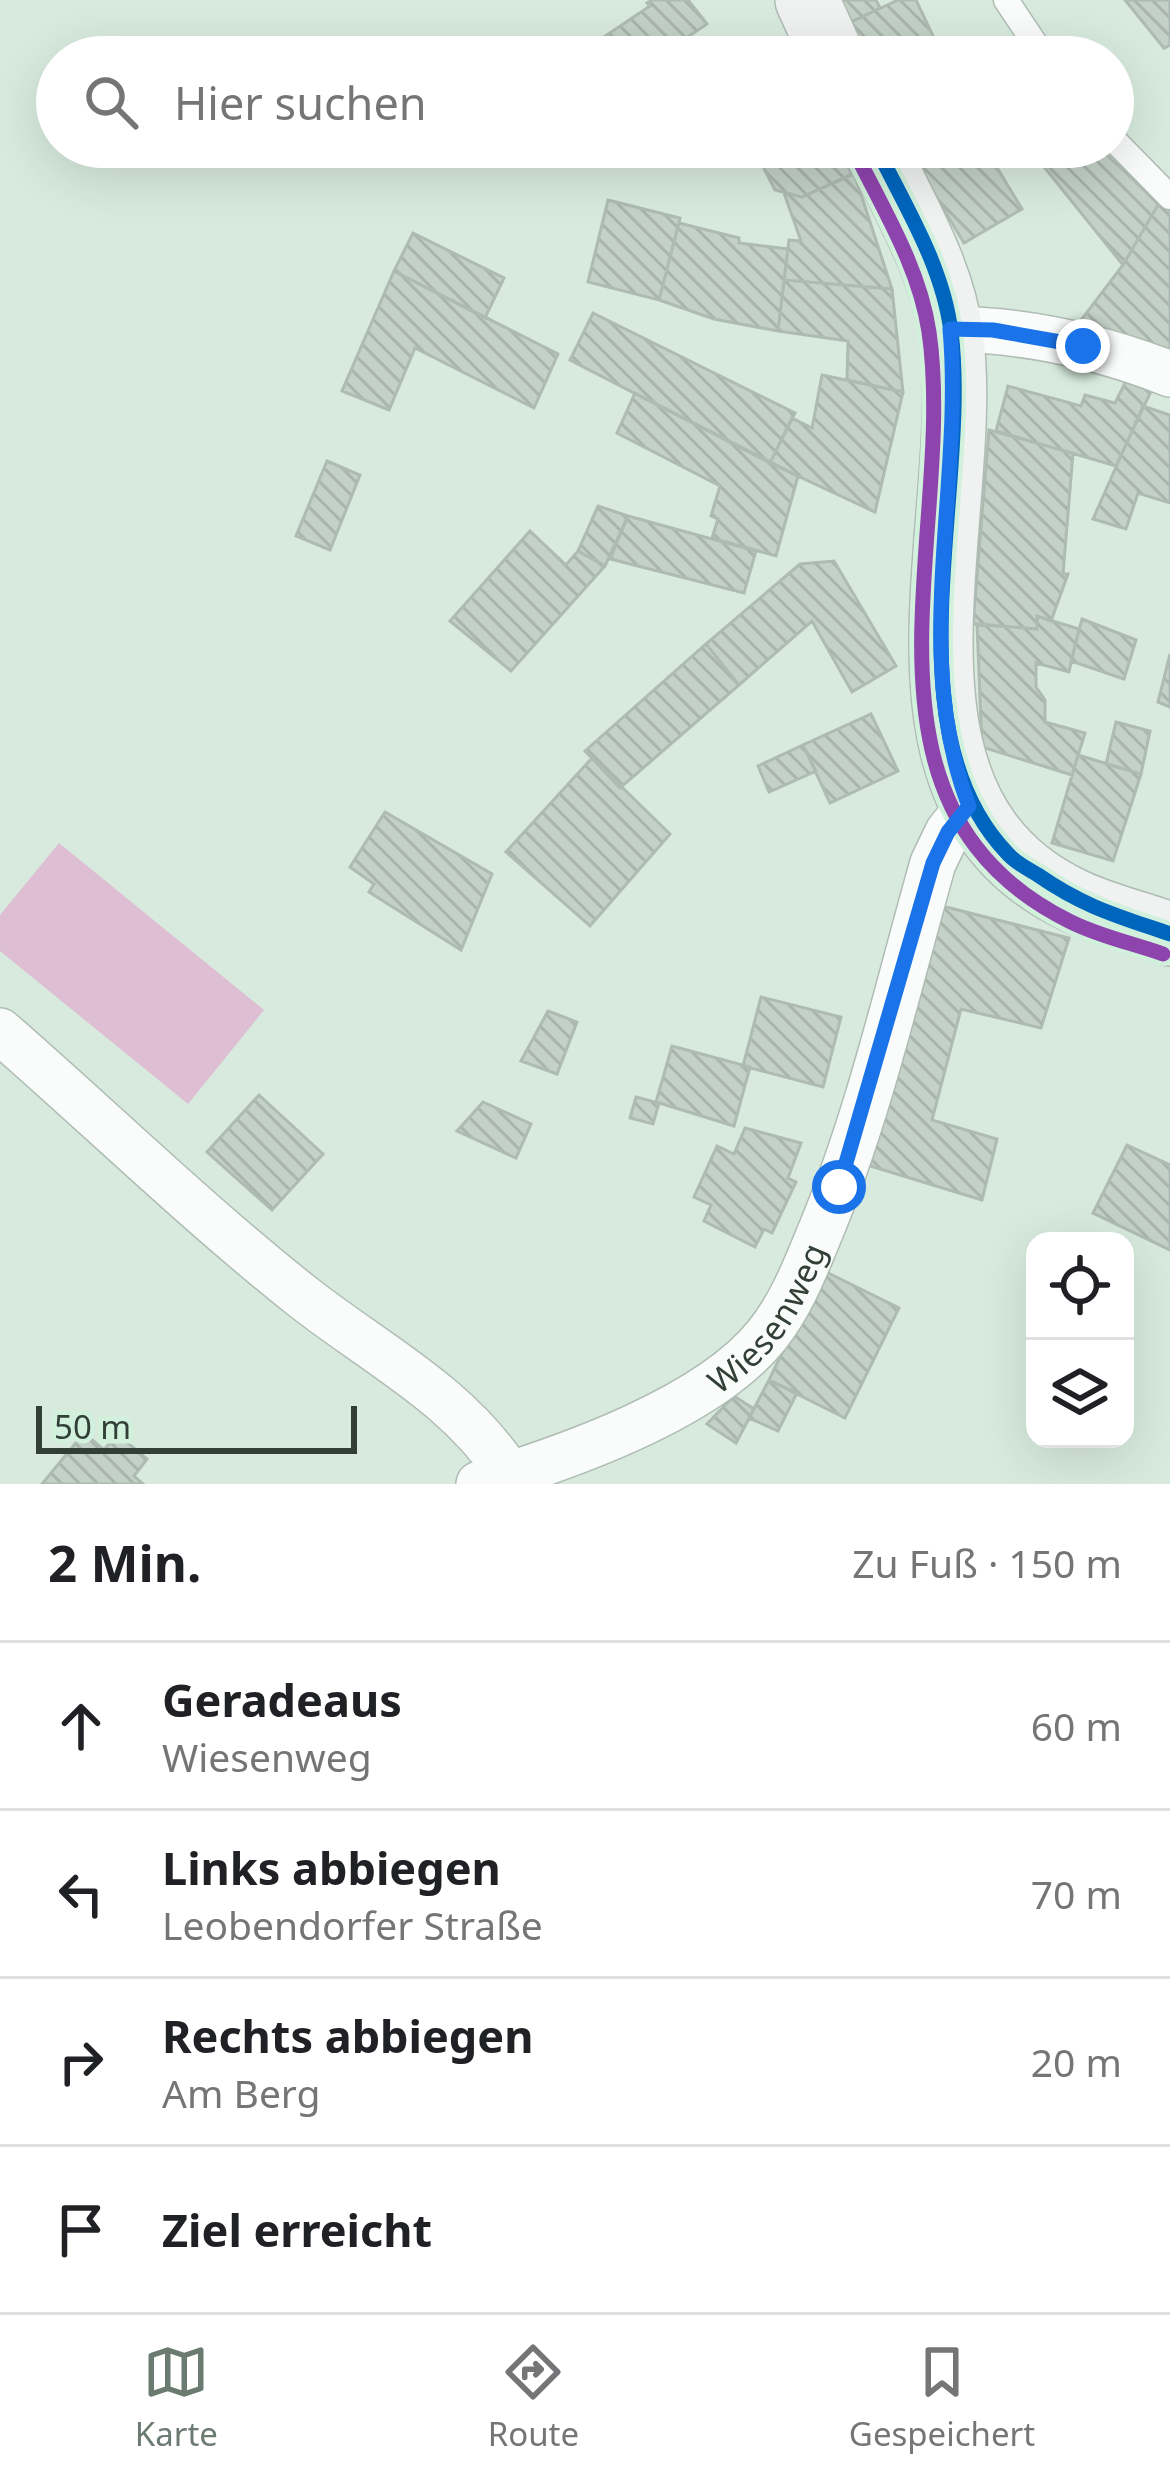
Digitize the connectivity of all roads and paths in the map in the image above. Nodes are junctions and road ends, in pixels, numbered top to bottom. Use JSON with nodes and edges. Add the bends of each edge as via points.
{"nodes":[{"id":1,"x":807,"y":0,"type":"edge"},
{"id":2,"x":1006,"y":0,"type":"edge"},
{"id":3,"x":823,"y":36,"type":"edge"},
{"id":4,"x":1030,"y":36,"type":"edge"},
{"id":5,"x":1134,"y":160,"type":"edge"},
{"id":6,"x":886,"y":168,"type":"edge"},
{"id":7,"x":1170,"y":197,"type":"edge"},
{"id":8,"x":950,"y":329,"type":"junction"},
{"id":9,"x":1170,"y":374,"type":"edge"},
{"id":10,"x":969,"y":806,"type":"junction"},
{"id":11,"x":1170,"y":934,"type":"edge"},
{"id":12,"x":0,"y":1030,"type":"edge"},
{"id":13,"x":494,"y":1479,"type":"edge"}],
"edges":[{"from":1,"to":3,"type":"main road"},
{"from":2,"to":4,"type":"lane"},
{"from":5,"to":7,"type":"lane"},
{"from":6,"to":8,"type":"main road"},
{"from":8,"to":9,"type":"street","via":[[1036,336]]},
{"from":8,"to":10,"type":"main road","via":[[943,680],[955,770]]},
{"from":10,"to":11,"type":"main road","via":[[1047,883]]},
{"from":10,"to":13,"type":"street","name":"Wiesenweg","via":[[933,863],[839,1187],[788,1305],[765,1338],[673,1407]]},
{"from":12,"to":13,"type":"street","via":[[302,1296],[437,1394],[485,1438]]}]}
